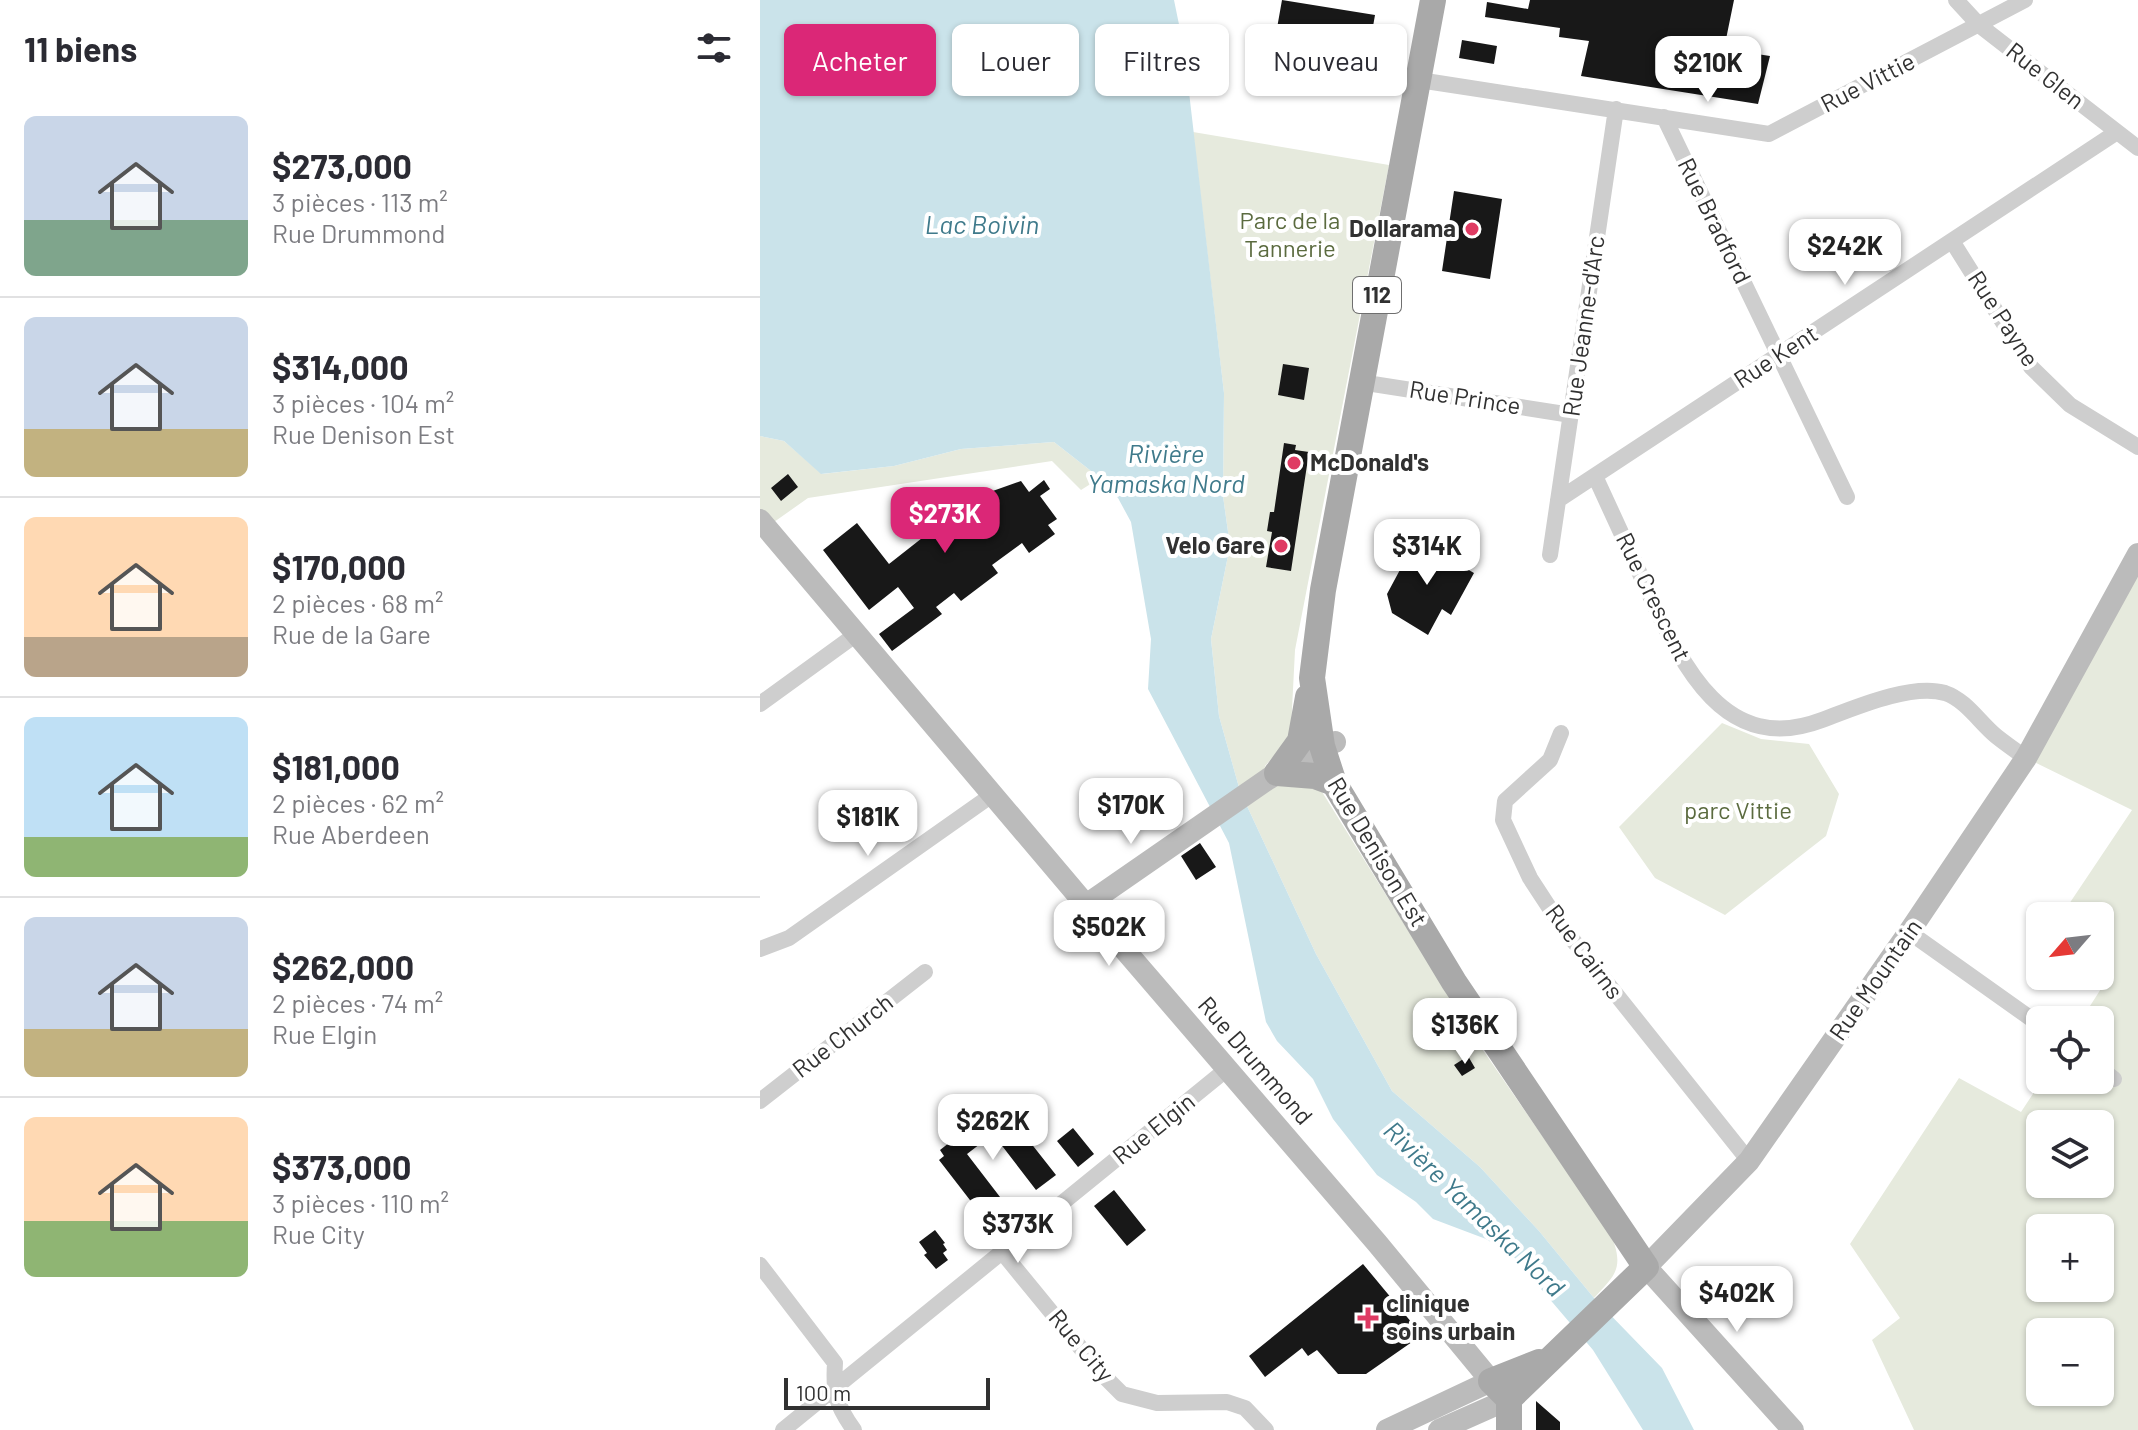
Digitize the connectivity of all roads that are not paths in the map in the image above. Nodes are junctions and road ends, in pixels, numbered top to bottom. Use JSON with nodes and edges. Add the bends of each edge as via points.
{"nodes":[{"id":1,"x":1433,"y":0,"type":"edge"},
{"id":2,"x":1956,"y":0,"type":"edge"},
{"id":3,"x":2025,"y":0,"type":"edge"},
{"id":4,"x":1979,"y":25,"type":"junction"},
{"id":5,"x":1419,"y":80,"type":"junction"},
{"id":6,"x":1616,"y":109,"type":"junction"},
{"id":7,"x":1664,"y":117,"type":"junction"},
{"id":8,"x":2117,"y":132,"type":"junction"},
{"id":9,"x":2138,"y":148,"type":"edge"},
{"id":10,"x":1952,"y":241,"type":"junction"},
{"id":11,"x":1779,"y":355,"type":"junction"},
{"id":12,"x":1360,"y":382,"type":"junction"},
{"id":13,"x":1571,"y":415,"type":"junction"},
{"id":14,"x":2138,"y":447,"type":"edge"},
{"id":15,"x":1595,"y":476,"type":"junction"},
{"id":16,"x":1847,"y":497,"type":"dead end"},
{"id":17,"x":1558,"y":500,"type":"junction"},
{"id":18,"x":764,"y":533,"type":"edge"},
{"id":19,"x":2138,"y":554,"type":"edge"},
{"id":20,"x":1550,"y":555,"type":"dead end"},
{"id":21,"x":1322,"y":603,"type":"junction"},
{"id":22,"x":858,"y":633,"type":"junction"},
{"id":23,"x":1312,"y":678,"type":"junction"},
{"id":24,"x":760,"y":704,"type":"edge"},
{"id":25,"x":1561,"y":733,"type":"dead end"},
{"id":26,"x":1328,"y":744,"type":"junction"},
{"id":27,"x":2026,"y":758,"type":"junction"},
{"id":28,"x":1272,"y":776,"type":"junction"},
{"id":29,"x":1334,"y":783,"type":"junction"},
{"id":30,"x":992,"y":795,"type":"junction"},
{"id":31,"x":1372,"y":844,"type":"junction"},
{"id":32,"x":1086,"y":905,"type":"junction"},
{"id":33,"x":1909,"y":932,"type":"junction"},
{"id":34,"x":760,"y":949,"type":"edge"},
{"id":35,"x":925,"y":972,"type":"dead end"},
{"id":36,"x":2026,"y":1015,"type":"edge"},
{"id":37,"x":1227,"y":1069,"type":"junction"},
{"id":38,"x":760,"y":1101,"type":"edge"},
{"id":39,"x":1749,"y":1161,"type":"junction"},
{"id":40,"x":1002,"y":1252,"type":"junction"},
{"id":41,"x":760,"y":1265,"type":"edge"},
{"id":42,"x":1636,"y":1276,"type":"junction"},
{"id":43,"x":833,"y":1389,"type":"junction"},
{"id":44,"x":1500,"y":1390,"type":"junction"},
{"id":45,"x":783,"y":1430,"type":"edge"},
{"id":46,"x":854,"y":1430,"type":"edge"},
{"id":47,"x":1266,"y":1430,"type":"edge"},
{"id":48,"x":1387,"y":1430,"type":"edge"},
{"id":49,"x":1439,"y":1430,"type":"edge"},
{"id":50,"x":1509,"y":1430,"type":"edge"},
{"id":51,"x":1793,"y":1430,"type":"edge"}],
"edges":[{"from":1,"to":5,"type":"main road","name":"Rue Denison Est","number":"112"},
{"from":2,"to":4,"type":"street","name":"Rue Glen"},
{"from":3,"to":4,"type":"street","name":"Rue Vittie"},
{"from":4,"to":7,"type":"street","name":"Rue Vittie","via":[[1769,134]]},
{"from":4,"to":8,"type":"street","name":"Rue Glen"},
{"from":5,"to":6,"type":"street","name":"Rue Vittie"},
{"from":5,"to":12,"type":"main road","name":"Rue Denison Est","number":"112"},
{"from":6,"to":7,"type":"street","name":"Rue Vittie"},
{"from":6,"to":13,"type":"street","name":"Rue Jeanne-d'Arc"},
{"from":7,"to":11,"type":"street","name":"Rue Bradford"},
{"from":8,"to":9,"type":"street","name":"Rue Glen"},
{"from":8,"to":10,"type":"street","name":"Rue Kent"},
{"from":10,"to":11,"type":"street","name":"Rue Kent"},
{"from":10,"to":14,"type":"street","name":"Rue Payne","via":[[2031,367],[2070,405]]},
{"from":11,"to":15,"type":"street","name":"Rue Kent"},
{"from":11,"to":16,"type":"street","name":"Rue Bradford"},
{"from":12,"to":13,"type":"street","name":"Rue Prince"},
{"from":12,"to":21,"type":"main road","name":"Rue Denison Est","number":"112"},
{"from":13,"to":17,"type":"street","name":"Rue Jeanne-d'Arc"},
{"from":15,"to":17,"type":"street"},
{"from":15,"to":27,"type":"street","name":"Rue Crescent","via":[[1677,654],[1696,682],[1725,709],[1750,724],[1777,730],[1803,727],[1880,698],[1945,693]]},
{"from":17,"to":20,"type":"street"},
{"from":18,"to":22,"type":"street","name":"Rue Drummond"},
{"from":19,"to":27,"type":"street","name":"Rue Mountain"},
{"from":21,"to":23,"type":"main road","name":"Rue Denison Est","number":"112"},
{"from":21,"to":26,"type":"main road"},
{"from":22,"to":24,"type":"street"},
{"from":22,"to":30,"type":"street","name":"Rue Drummond"},
{"from":23,"to":26,"type":"main road","name":"Rue Denison Est","number":"112"},
{"from":23,"to":28,"type":"main road","via":[[1300,741]]},
{"from":25,"to":39,"type":"street","name":"Rue Cairns","via":[[1550,760],[1505,801],[1503,820],[1530,878],[1560,924]]},
{"from":26,"to":28,"type":"street"},
{"from":26,"to":29,"type":"main road","name":"Rue Denison Est","number":"112"},
{"from":26,"to":31,"type":"main road"},
{"from":27,"to":33,"type":"street","name":"Rue Mountain"},
{"from":28,"to":29,"type":"main road","via":[[1315,776]]},
{"from":28,"to":32,"type":"street"},
{"from":29,"to":31,"type":"main road","name":"Rue Denison Est","number":"112"},
{"from":30,"to":32,"type":"street","name":"Rue Drummond"},
{"from":30,"to":34,"type":"street","via":[[789,938]]},
{"from":31,"to":42,"type":"main road","name":"Rue Denison Est","number":"112"},
{"from":32,"to":37,"type":"street","name":"Rue Drummond"},
{"from":33,"to":36,"type":"street"},
{"from":33,"to":39,"type":"street","name":"Rue Mountain"},
{"from":35,"to":38,"type":"street","name":"Rue Church"},
{"from":37,"to":40,"type":"street","name":"Rue Elgin"},
{"from":37,"to":44,"type":"street","name":"Rue Drummond"},
{"from":39,"to":42,"type":"street","name":"Rue Mountain"},
{"from":40,"to":43,"type":"street","name":"Rue Elgin"},
{"from":40,"to":47,"type":"street","name":"Rue City","via":[[1122,1394],[1157,1403],[1227,1402],[1245,1408]]},
{"from":41,"to":43,"type":"street","via":[[835,1363]]},
{"from":42,"to":44,"type":"main road","name":"Rue Mountain","via":[[1549,1357]]},
{"from":42,"to":51,"type":"street"},
{"from":43,"to":45,"type":"street","name":"Rue Elgin"},
{"from":43,"to":46,"type":"street"},
{"from":44,"to":48,"type":"street"},
{"from":44,"to":49,"type":"street"},
{"from":44,"to":50,"type":"main road"}]}
